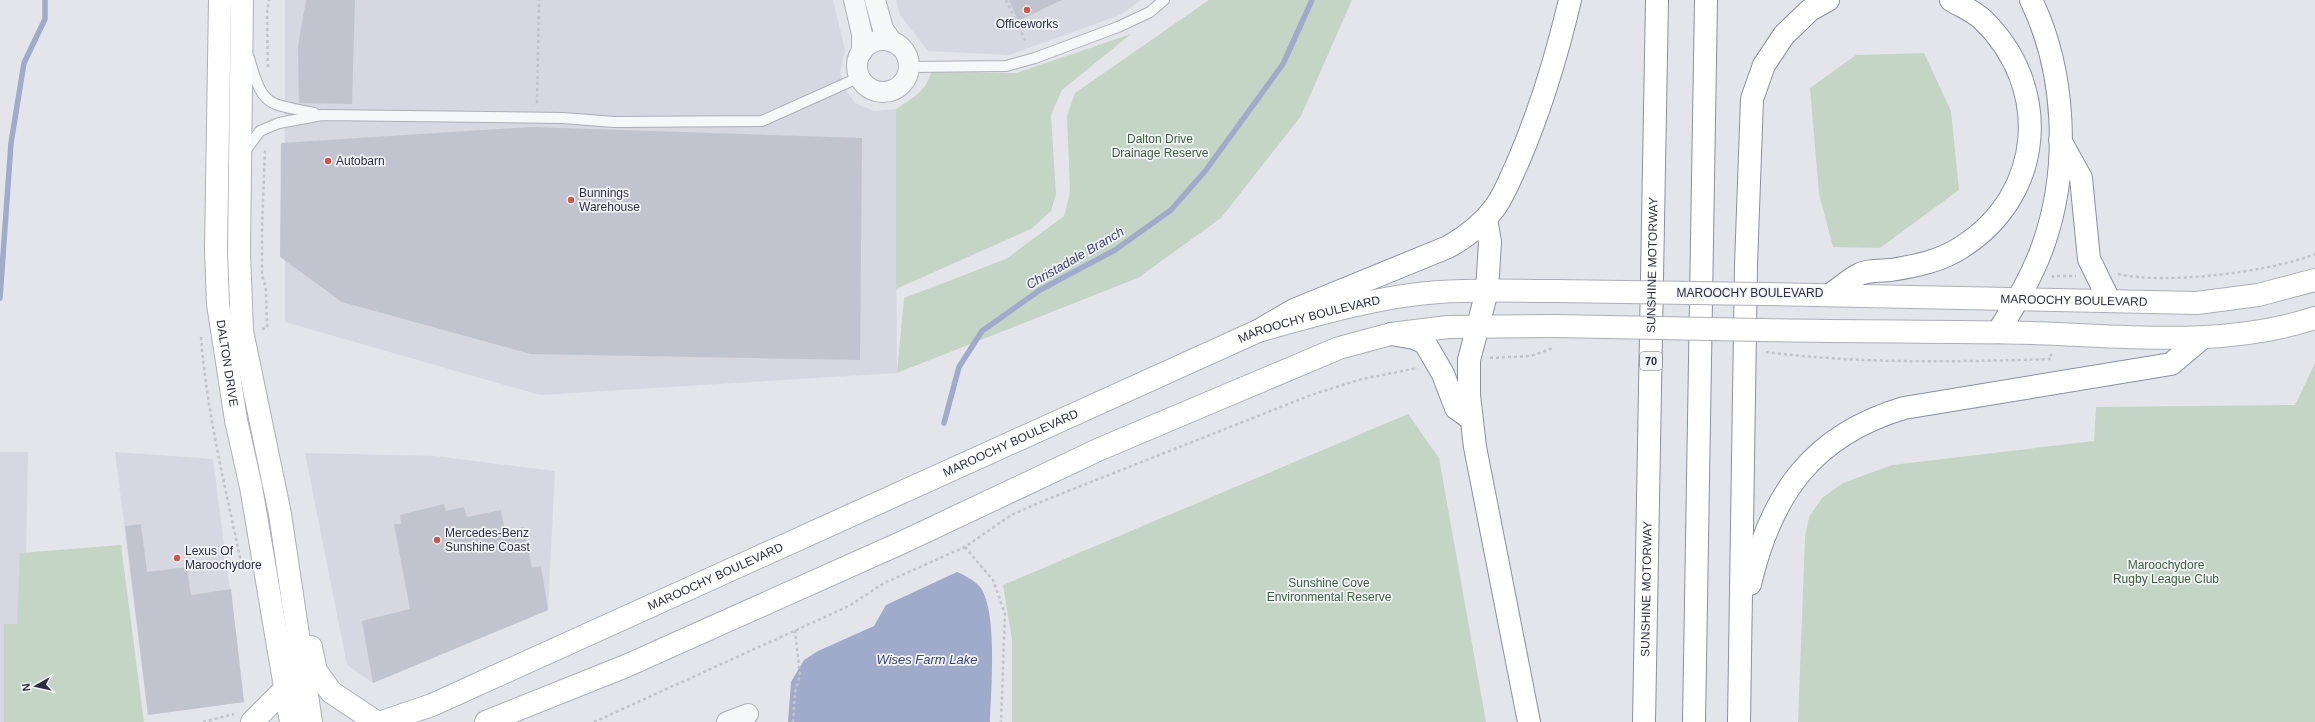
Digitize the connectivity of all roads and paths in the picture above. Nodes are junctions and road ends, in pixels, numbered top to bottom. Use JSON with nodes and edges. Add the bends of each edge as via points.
{"nodes":[{"id":1,"x":220,"y":0,"type":"edge"},
{"id":2,"x":242,"y":0,"type":"edge"},
{"id":3,"x":270,"y":0,"type":"edge"},
{"id":4,"x":539,"y":0,"type":"edge"},
{"id":5,"x":854,"y":0,"type":"edge"},
{"id":6,"x":875,"y":0,"type":"edge"},
{"id":7,"x":1006,"y":0,"type":"edge"},
{"id":8,"x":1164,"y":0,"type":"edge"},
{"id":9,"x":1570,"y":0,"type":"edge"},
{"id":10,"x":1657,"y":0,"type":"edge"},
{"id":11,"x":1706,"y":0,"type":"edge"},
{"id":12,"x":1828,"y":0,"type":"edge"},
{"id":13,"x":1951,"y":0,"type":"edge"},
{"id":14,"x":2031,"y":0,"type":"edge"},
{"id":15,"x":241,"y":34,"type":"junction"},
{"id":16,"x":892,"y":42,"type":"junction"},
{"id":17,"x":1026,"y":42,"type":"dead end"},
{"id":18,"x":862,"y":52,"type":"junction"},
{"id":19,"x":916,"y":67,"type":"junction"},
{"id":20,"x":268,"y":72,"type":"dead end"},
{"id":21,"x":860,"y":77,"type":"junction"},
{"id":22,"x":322,"y":115,"type":"junction"},
{"id":23,"x":537,"y":118,"type":"junction"},
{"id":24,"x":273,"y":126,"type":"junction"},
{"id":25,"x":2060,"y":140,"type":"junction"},
{"id":26,"x":241,"y":157,"type":"junction"},
{"id":27,"x":1486,"y":219,"type":"junction"},
{"id":28,"x":2315,"y":280,"type":"edge"},
{"id":29,"x":1487,"y":291,"type":"junction"},
{"id":30,"x":1831,"y":294,"type":"junction"},
{"id":31,"x":2019,"y":298,"type":"junction"},
{"id":32,"x":2109,"y":300,"type":"junction"},
{"id":33,"x":2315,"y":318,"type":"edge"},
{"id":34,"x":1476,"y":326,"type":"junction"},
{"id":35,"x":258,"y":329,"type":"dead end"},
{"id":36,"x":1258,"y":331,"type":"junction"},
{"id":37,"x":1998,"y":332,"type":"junction"},
{"id":38,"x":1391,"y":334,"type":"junction"},
{"id":39,"x":208,"y":335,"type":"dead end"},
{"id":40,"x":2202,"y":338,"type":"junction"},
{"id":41,"x":1554,"y":348,"type":"dead end"},
{"id":42,"x":1469,"y":360,"type":"junction"},
{"id":43,"x":1438,"y":366,"type":"junction"},
{"id":44,"x":1471,"y":419,"type":"junction"},
{"id":45,"x":280,"y":514,"type":"junction"},
{"id":46,"x":965,"y":547,"type":"junction"},
{"id":47,"x":244,"y":576,"type":"dead end"},
{"id":48,"x":1740,"y":627,"type":"junction"},
{"id":49,"x":795,"y":630,"type":"junction"},
{"id":50,"x":626,"y":666,"type":"junction"},
{"id":51,"x":286,"y":688,"type":"junction"},
{"id":52,"x":247,"y":717,"type":"edge"},
{"id":53,"x":203,"y":722,"type":"edge"},
{"id":54,"x":291,"y":722,"type":"edge"},
{"id":55,"x":311,"y":722,"type":"edge"},
{"id":56,"x":376,"y":722,"type":"edge"},
{"id":57,"x":382,"y":722,"type":"edge"},
{"id":58,"x":486,"y":722,"type":"edge"},
{"id":59,"x":523,"y":722,"type":"edge"},
{"id":60,"x":594,"y":722,"type":"edge"},
{"id":61,"x":793,"y":722,"type":"edge"},
{"id":62,"x":1001,"y":722,"type":"edge"},
{"id":63,"x":1529,"y":722,"type":"edge"},
{"id":64,"x":1644,"y":722,"type":"edge"},
{"id":65,"x":1694,"y":722,"type":"edge"},
{"id":66,"x":1739,"y":722,"type":"edge"}],
"edges":[{"from":1,"to":51,"type":"main road","name":"DALTON DRIVE","via":[[216,250],[219,319]]},
{"from":2,"to":15,"type":"main road","name":"DALTON DRIVE"},
{"from":3,"to":20,"type":"path","via":[[267,13]]},
{"from":4,"to":23,"type":"path"},
{"from":5,"to":18,"type":"street","via":[[862,34]]},
{"from":6,"to":16,"type":"street","via":[[884,29]]},
{"from":7,"to":17,"type":"path"},
{"from":8,"to":19,"type":"lane","via":[[1150,12],[1118,27],[1006,66]]},
{"from":9,"to":27,"type":"main road","via":[[1527,141],[1509,183]]},
{"from":10,"to":64,"type":"main road","name":"SUNSHINE MOTORWAY","number":"70"},
{"from":11,"to":65,"type":"main road"},
{"from":12,"to":48,"type":"main road","via":[[1810,10],[1784,35],[1764,65],[1752,99],[1749,134]]},
{"from":13,"to":30,"type":"main road","via":[[1980,18],[1994,32],[2012,56],[2023,80],[2030,137],[2022,175],[2006,206],[1994,222],[1961,248],[1920,265],[1859,274]]},
{"from":14,"to":25,"type":"main road","via":[[2043,28],[2054,70]]},
{"from":15,"to":22,"type":"lane","via":[[257,88],[271,104]]},
{"from":15,"to":26,"type":"main road","name":"DALTON DRIVE"},
{"from":16,"to":18,"type":"street","via":[[872,42]]},
{"from":16,"to":19,"type":"street","via":[[904,50]]},
{"from":18,"to":21,"type":"street","via":[[857,64]]},
{"from":19,"to":21,"type":"street","via":[[903,82],[890,91],[874,90]]},
{"from":21,"to":23,"type":"lane","via":[[762,121],[614,122]]},
{"from":22,"to":23,"type":"lane"},
{"from":22,"to":24,"type":"lane","via":[[302,117]]},
{"from":24,"to":26,"type":"lane","via":[[260,132]]},
{"from":24,"to":35,"type":"path","via":[[265,149],[262,228],[262,274],[266,290],[267,328]]},
{"from":25,"to":31,"type":"main road","via":[[2052,214],[2032,274]]},
{"from":25,"to":32,"type":"main road","via":[[2081,178],[2089,259]]},
{"from":26,"to":45,"type":"main road","name":"DALTON DRIVE","via":[[239,252],[242,330]]},
{"from":27,"to":29,"type":"main road","via":[[1490,242]]},
{"from":27,"to":36,"type":"main road","via":[[1465,238],[1448,247],[1294,310]]},
{"from":28,"to":32,"type":"main road","name":"MAROOCHY BOULEVARD","via":[[2258,296],[2227,300],[2160,303]]},
{"from":29,"to":30,"type":"main road","name":"MAROOCHY BOULEVARD","bridge":true},
{"from":29,"to":34,"type":"main road"},
{"from":29,"to":36,"type":"main road","name":"MAROOCHY BOULEVARD","via":[[1439,292],[1385,300]]},
{"from":30,"to":31,"type":"main road","name":"MAROOCHY BOULEVARD"},
{"from":31,"to":32,"type":"main road","name":"MAROOCHY BOULEVARD"},
{"from":31,"to":37,"type":"main road"},
{"from":33,"to":40,"type":"main road","via":[[2256,332]]},
{"from":34,"to":37,"type":"main road","bridge":true},
{"from":34,"to":38,"type":"main road"},
{"from":34,"to":42,"type":"main road"},
{"from":36,"to":57,"type":"main road","name":"MAROOCHY BOULEVARD","via":[[432,705]]},
{"from":37,"to":40,"type":"main road"},
{"from":38,"to":43,"type":"main road","via":[[1414,338],[1424,343]]},
{"from":38,"to":50,"type":"main road","via":[[1339,348],[1108,446],[903,542]]},
{"from":39,"to":47,"type":"path","via":[[201,336],[204,371]]},
{"from":40,"to":48,"type":"main road","via":[[2171,364],[1904,408],[1884,414],[1846,433],[1823,450],[1796,477],[1773,512],[1757,554]]},
{"from":41,"to":42,"type":"path","via":[[1531,356]]},
{"from":42,"to":44,"type":"main road"},
{"from":43,"to":44,"type":"main road","via":[[1456,408]]},
{"from":43,"to":46,"type":"path","via":[[1390,372],[1362,379],[1263,413],[1011,515]]},
{"from":44,"to":63,"type":"main road"},
{"from":45,"to":55,"type":"main road","name":"DALTON DRIVE"},
{"from":45,"to":56,"type":"main road","via":[[298,581],[316,671],[331,692]]},
{"from":46,"to":49,"type":"path","via":[[884,583],[850,606]]},
{"from":46,"to":62,"type":"path","via":[[993,580],[1005,614]]},
{"from":48,"to":66,"type":"main road"},
{"from":49,"to":60,"type":"path"},
{"from":49,"to":61,"type":"path","via":[[800,675],[795,692]]},
{"from":50,"to":58,"type":"main road"},
{"from":50,"to":59,"type":"main road"},
{"from":51,"to":52,"type":"main road"},
{"from":51,"to":54,"type":"main road","name":"DALTON DRIVE"},
{"from":52,"to":53,"type":"path"}]}
